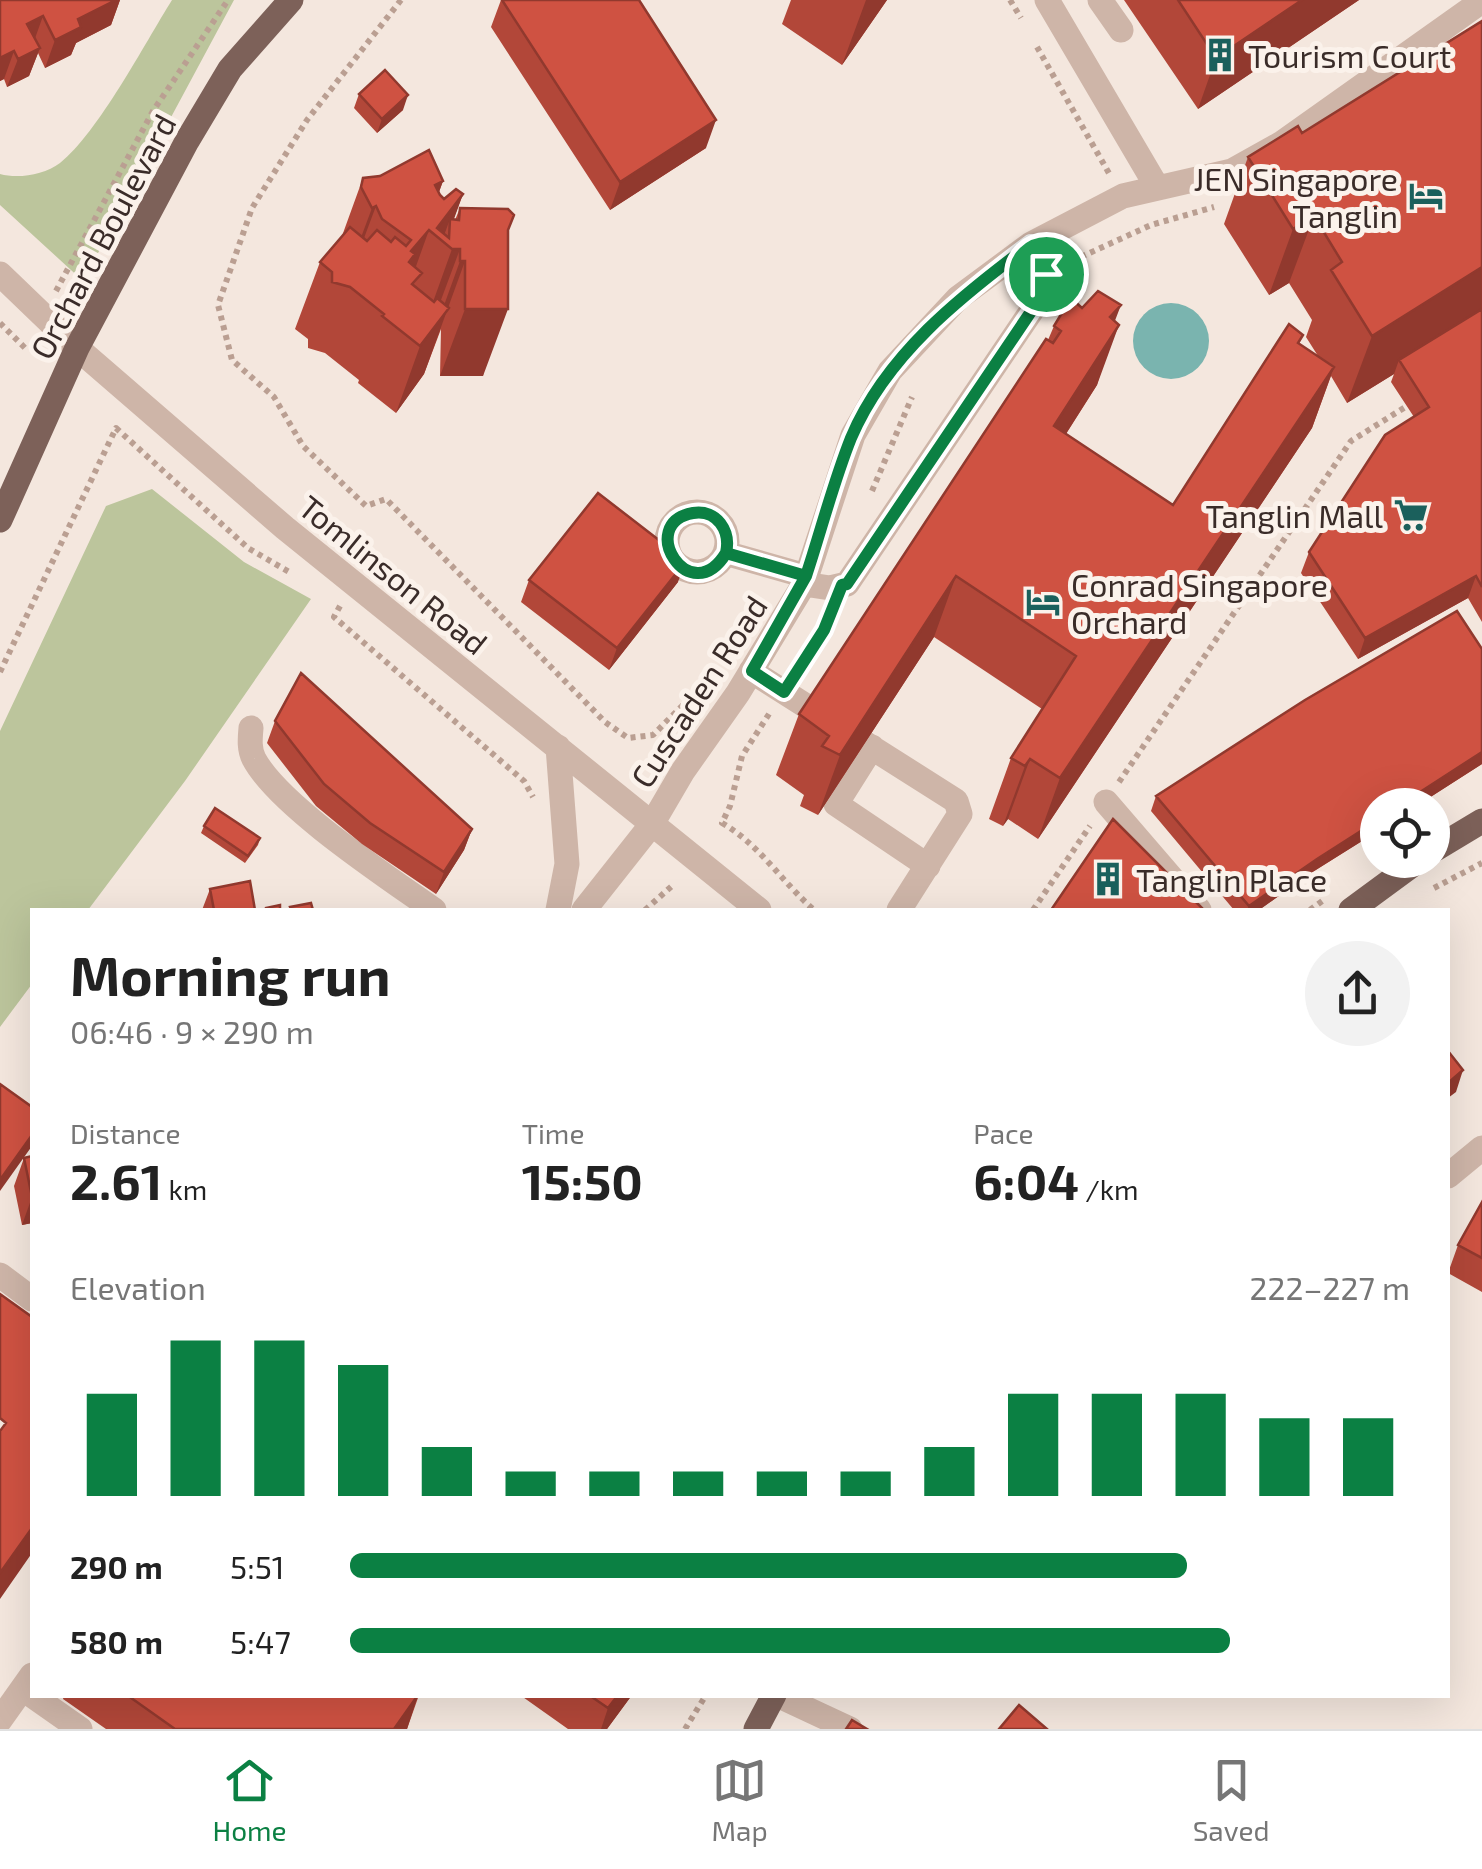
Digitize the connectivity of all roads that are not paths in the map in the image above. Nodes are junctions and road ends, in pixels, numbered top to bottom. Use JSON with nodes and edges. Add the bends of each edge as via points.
{"nodes":[{"id":1,"x":291,"y":0,"type":"edge"},
{"id":2,"x":1047,"y":0,"type":"edge"},
{"id":3,"x":1100,"y":0,"type":"edge"},
{"id":4,"x":1482,"y":2,"type":"edge"},
{"id":5,"x":1120,"y":30,"type":"dead end"},
{"id":6,"x":1157,"y":187,"type":"junction"},
{"id":7,"x":1031,"y":244,"type":"junction"},
{"id":8,"x":0,"y":274,"type":"edge"},
{"id":9,"x":77,"y":348,"type":"junction"},
{"id":10,"x":0,"y":520,"type":"edge"},
{"id":11,"x":726,"y":553,"type":"dead end"},
{"id":12,"x":805,"y":580,"type":"junction"},
{"id":13,"x":752,"y":671,"type":"junction"},
{"id":14,"x":251,"y":728,"type":"dead end"},
{"id":15,"x":558,"y":747,"type":"junction"},
{"id":16,"x":872,"y":747,"type":"junction"},
{"id":17,"x":1106,"y":802,"type":"road end"},
{"id":18,"x":1482,"y":821,"type":"edge"},
{"id":19,"x":652,"y":824,"type":"junction"},
{"id":20,"x":1450,"y":840,"type":"edge"},
{"id":21,"x":928,"y":866,"type":"junction"},
{"id":22,"x":1395,"y":878,"type":"edge"},
{"id":23,"x":431,"y":908,"type":"edge"},
{"id":24,"x":558,"y":908,"type":"edge"},
{"id":25,"x":586,"y":908,"type":"edge"},
{"id":26,"x":757,"y":908,"type":"edge"},
{"id":27,"x":901,"y":908,"type":"edge"},
{"id":28,"x":1196,"y":908,"type":"edge"},
{"id":29,"x":1354,"y":908,"type":"edge"},
{"id":30,"x":1482,"y":1148,"type":"edge"},
{"id":31,"x":1450,"y":1174,"type":"edge"},
{"id":32,"x":0,"y":1275,"type":"edge"},
{"id":33,"x":30,"y":1298,"type":"edge"},
{"id":34,"x":28,"y":1682,"type":"edge"},
{"id":35,"x":46,"y":1698,"type":"edge"},
{"id":36,"x":773,"y":1698,"type":"edge"},
{"id":37,"x":782,"y":1698,"type":"edge"},
{"id":38,"x":0,"y":1720,"type":"edge"},
{"id":39,"x":80,"y":1729,"type":"edge"},
{"id":40,"x":756,"y":1729,"type":"edge"},
{"id":41,"x":850,"y":1729,"type":"edge"}],
"edges":[{"from":1,"to":9,"type":"main road","name":"Orchard Boulevard","via":[[230,69]]},
{"from":2,"to":6,"type":"street"},
{"from":3,"to":5,"type":"street"},
{"from":4,"to":6,"type":"street","name":"Cuscaden Road","via":[[1420,64],[1288,153]]},
{"from":6,"to":7,"type":"street","name":"Cuscaden Road","via":[[1123,196]]},
{"from":7,"to":12,"type":"street","name":"Cuscaden Road","via":[[958,298],[890,371],[853,435]]},
{"from":7,"to":12,"type":"street","via":[[1051,282],[847,584],[830,588]]},
{"from":8,"to":9,"type":"street","name":"Tomlinson Road"},
{"from":9,"to":10,"type":"main road","name":"Orchard Boulevard"},
{"from":9,"to":15,"type":"street","name":"Tomlinson Road","via":[[379,607]]},
{"from":11,"to":12,"type":"street"},
{"from":12,"to":13,"type":"street","name":"Cuscaden Road"},
{"from":13,"to":16,"type":"street"},
{"from":13,"to":19,"type":"street","name":"Cuscaden Road"},
{"from":14,"to":23,"type":"street","via":[[254,759],[277,785]]},
{"from":15,"to":19,"type":"street","name":"Tomlinson Road"},
{"from":15,"to":24,"type":"street","via":[[567,864]]},
{"from":16,"to":21,"type":"street","via":[[956,801],[960,814]]},
{"from":16,"to":21,"type":"street","via":[[836,804]]},
{"from":17,"to":28,"type":"street"},
{"from":18,"to":20,"type":"main road"},
{"from":19,"to":25,"type":"street","name":"Cuscaden Road"},
{"from":19,"to":26,"type":"street","name":"Tomlinson Road"},
{"from":21,"to":27,"type":"street"},
{"from":22,"to":29,"type":"main road"},
{"from":30,"to":31,"type":"street"},
{"from":32,"to":33,"type":"street"},
{"from":34,"to":38,"type":"street"},
{"from":35,"to":39,"type":"street"},
{"from":36,"to":40,"type":"main road"},
{"from":37,"to":41,"type":"street"}]}
